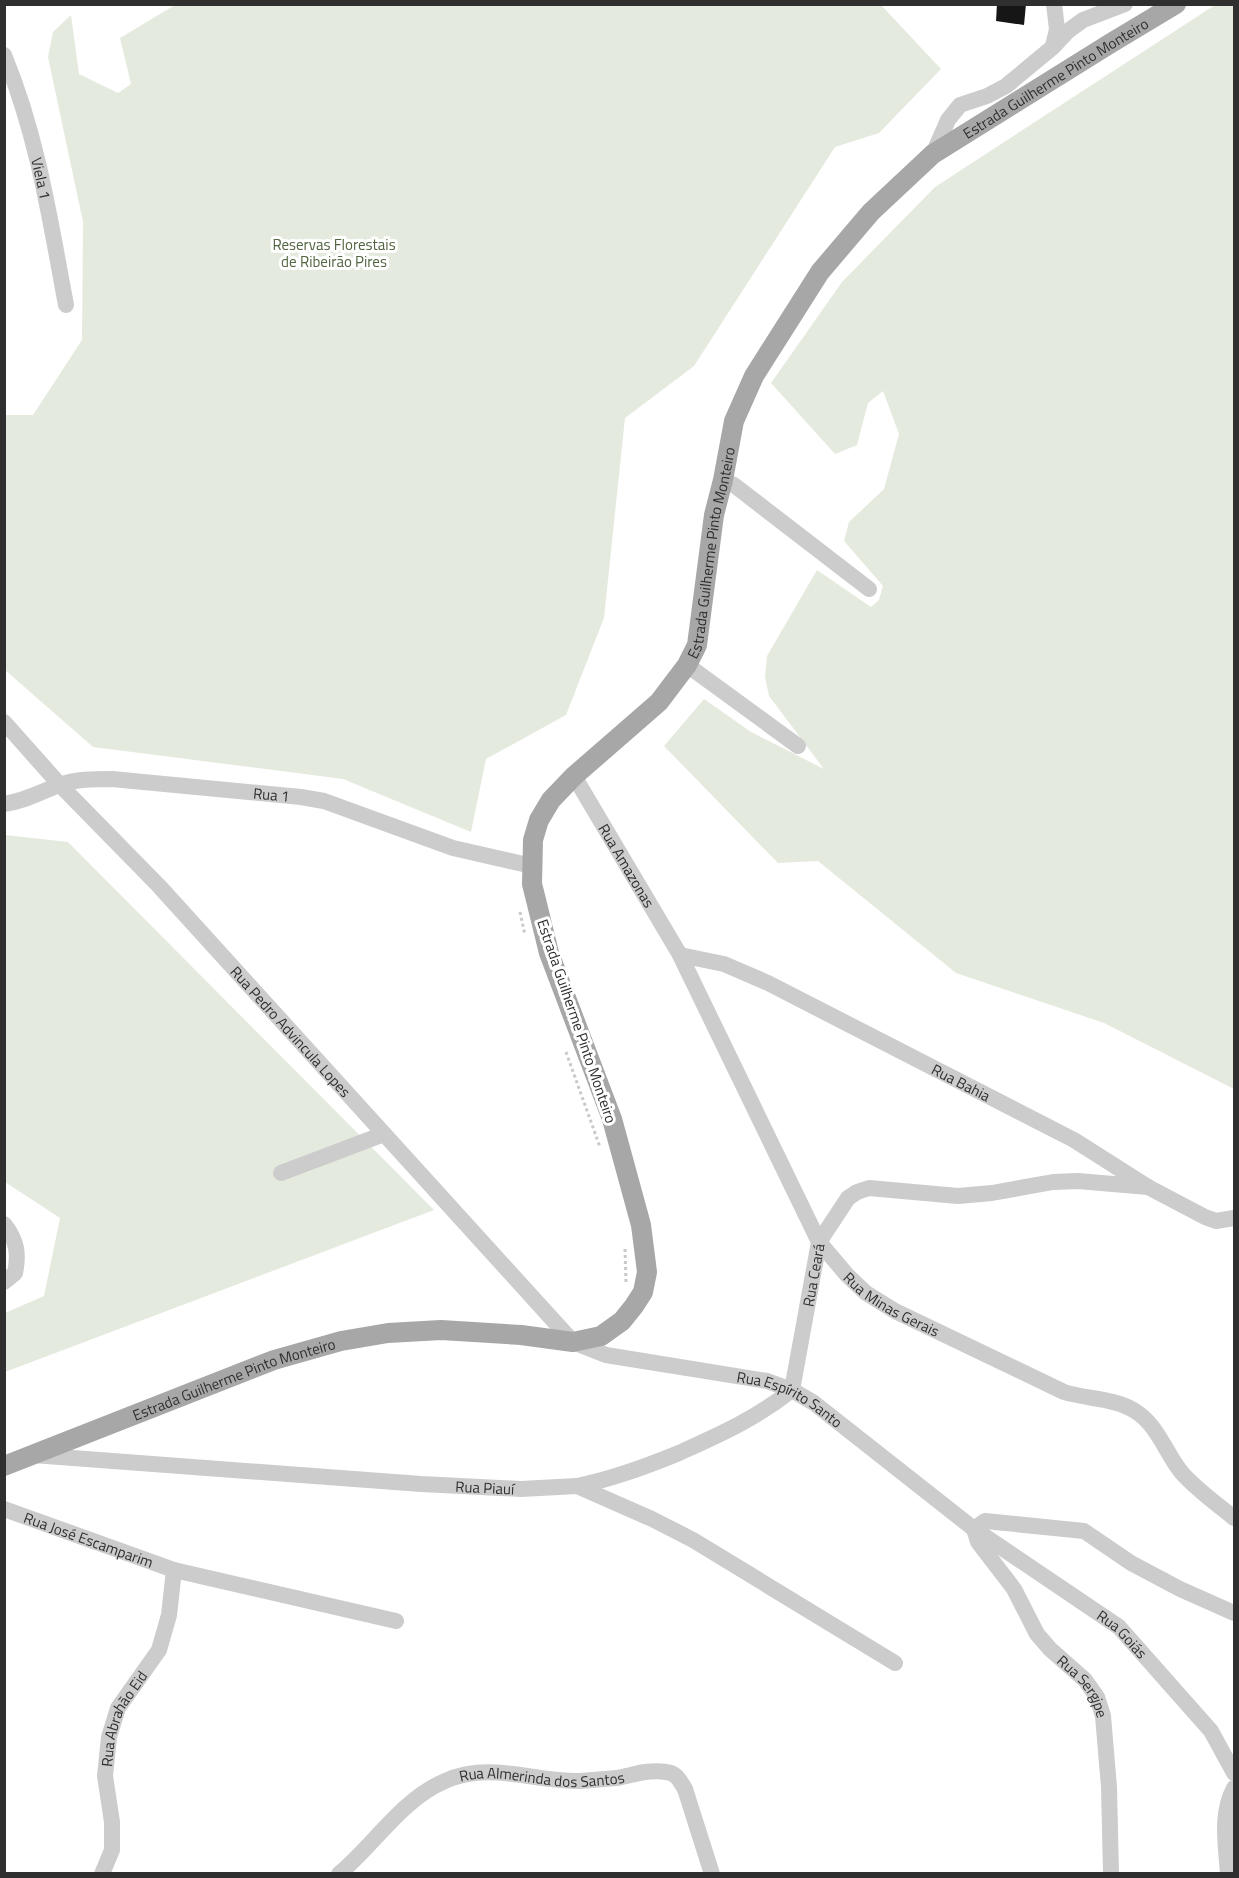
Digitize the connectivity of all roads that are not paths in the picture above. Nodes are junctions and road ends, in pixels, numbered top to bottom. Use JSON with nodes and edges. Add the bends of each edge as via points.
{"nodes":[{"id":1,"x":1054,"y":4,"type":"edge"},
{"id":2,"x":1125,"y":4,"type":"edge"},
{"id":3,"x":1176,"y":4,"type":"edge"},
{"id":4,"x":1053,"y":47,"type":"junction"},
{"id":5,"x":4,"y":55,"type":"edge"},
{"id":6,"x":933,"y":154,"type":"junction"},
{"id":7,"x":66,"y":305,"type":"dead end"},
{"id":8,"x":723,"y":480,"type":"junction"},
{"id":9,"x":869,"y":589,"type":"dead end"},
{"id":10,"x":687,"y":664,"type":"junction"},
{"id":11,"x":4,"y":722,"type":"edge"},
{"id":12,"x":798,"y":746,"type":"dead end"},
{"id":13,"x":574,"y":776,"type":"junction"},
{"id":14,"x":60,"y":785,"type":"junction"},
{"id":15,"x":4,"y":804,"type":"edge"},
{"id":16,"x":532,"y":866,"type":"junction"},
{"id":17,"x":680,"y":955,"type":"junction"},
{"id":18,"x":384,"y":1134,"type":"junction"},
{"id":19,"x":281,"y":1173,"type":"dead end"},
{"id":20,"x":1148,"y":1187,"type":"junction"},
{"id":21,"x":1234,"y":1218,"type":"edge"},
{"id":22,"x":4,"y":1224,"type":"edge"},
{"id":23,"x":819,"y":1242,"type":"junction"},
{"id":24,"x":4,"y":1282,"type":"edge"},
{"id":25,"x":573,"y":1342,"type":"junction"},
{"id":26,"x":792,"y":1390,"type":"junction"},
{"id":27,"x":29,"y":1455,"type":"junction"},
{"id":28,"x":4,"y":1466,"type":"edge"},
{"id":29,"x":577,"y":1486,"type":"junction"},
{"id":30,"x":4,"y":1509,"type":"edge"},
{"id":31,"x":1234,"y":1518,"type":"edge"},
{"id":32,"x":974,"y":1529,"type":"junction"},
{"id":33,"x":174,"y":1570,"type":"junction"},
{"id":34,"x":1234,"y":1613,"type":"edge"},
{"id":35,"x":396,"y":1621,"type":"dead end"},
{"id":36,"x":895,"y":1663,"type":"dead end"},
{"id":37,"x":1234,"y":1773,"type":"edge"},
{"id":38,"x":1234,"y":1788,"type":"edge"},
{"id":39,"x":102,"y":1874,"type":"edge"},
{"id":40,"x":339,"y":1874,"type":"edge"},
{"id":41,"x":712,"y":1874,"type":"edge"},
{"id":42,"x":1111,"y":1874,"type":"edge"},
{"id":43,"x":1228,"y":1874,"type":"edge"}],
"edges":[{"from":1,"to":4,"type":"street","via":[[1057,29]]},
{"from":2,"to":4,"type":"street","name":"Estrada Guilherme Pinto Monteiro","via":[[1083,20]]},
{"from":3,"to":6,"type":"main road","name":"Estrada Guilherme Pinto Monteiro"},
{"from":4,"to":6,"type":"street","name":"Estrada Guilherme Pinto Monteiro","via":[[1006,86],[960,105],[948,120]]},
{"from":5,"to":7,"type":"street","name":"Viela 1","via":[[38,155]]},
{"from":6,"to":8,"type":"main road","name":"Estrada Guilherme Pinto Monteiro","via":[[871,212],[820,272],[750,386],[734,421]]},
{"from":8,"to":9,"type":"street"},
{"from":8,"to":10,"type":"main road","name":"Estrada Guilherme Pinto Monteiro","via":[[714,515],[697,645]]},
{"from":10,"to":12,"type":"street"},
{"from":10,"to":13,"type":"main road","name":"Estrada Guilherme Pinto Monteiro","via":[[659,702]]},
{"from":11,"to":14,"type":"street","name":"Rua Pedro Advincula Lopes"},
{"from":13,"to":16,"type":"main road","name":"Estrada Guilherme Pinto Monteiro","via":[[550,800],[539,820]]},
{"from":13,"to":17,"type":"street","name":"Rua Amazonas"},
{"from":14,"to":15,"type":"street","name":"Rua 1"},
{"from":14,"to":16,"type":"street","name":"Rua 1","via":[[112,778],[301,797],[346,808],[453,848]]},
{"from":14,"to":18,"type":"street","name":"Rua Pedro Advincula Lopes","via":[[159,886]]},
{"from":16,"to":25,"type":"main road","name":"Estrada Guilherme Pinto Monteiro","via":[[531,884],[549,953],[612,1119],[642,1226],[647,1272],[643,1292],[622,1321],[601,1336]]},
{"from":17,"to":20,"type":"street","name":"Rua Bahia","via":[[724,964],[768,983],[1074,1140]]},
{"from":17,"to":23,"type":"street","name":"Rua Minas Gerais"},
{"from":18,"to":19,"type":"street"},
{"from":18,"to":25,"type":"street","name":"Rua Pedro Advincula Lopes"},
{"from":20,"to":21,"type":"street","name":"Rua Bahia","via":[[1216,1221]]},
{"from":20,"to":23,"type":"street","name":"Rua Ceará","via":[[1078,1181],[958,1196],[869,1188],[848,1198]]},
{"from":22,"to":24,"type":"street","via":[[17,1249],[15,1273]]},
{"from":23,"to":26,"type":"street","name":"Rua Ceará"},
{"from":23,"to":31,"type":"street","name":"Rua Minas Gerais","via":[[866,1293],[895,1311],[1064,1392],[1135,1411],[1150,1424],[1182,1473]]},
{"from":25,"to":26,"type":"street","name":"Rua Espírito Santo","via":[[606,1355],[767,1381]]},
{"from":25,"to":27,"type":"main road","name":"Estrada Guilherme Pinto Monteiro","via":[[441,1330],[341,1341],[274,1359]]},
{"from":26,"to":29,"type":"street","via":[[732,1430],[634,1472]]},
{"from":26,"to":32,"type":"street","name":"Rua Espírito Santo","via":[[814,1403]]},
{"from":27,"to":28,"type":"main road","name":"Estrada Guilherme Pinto Monteiro"},
{"from":27,"to":29,"type":"street","name":"Rua Piauí","via":[[421,1484]]},
{"from":29,"to":36,"type":"street","name":"Rua Piauí","via":[[693,1540]]},
{"from":30,"to":33,"type":"street","name":"Rua José Escamparim"},
{"from":32,"to":34,"type":"street","via":[[985,1521],[1084,1531],[1131,1563]]},
{"from":32,"to":37,"type":"street","name":"Rua Goiás","via":[[1119,1627],[1211,1731]]},
{"from":32,"to":42,"type":"street","name":"Rua Sergipe","via":[[978,1542],[1014,1589],[1037,1634],[1085,1680],[1097,1697],[1103,1716],[1109,1787]]},
{"from":33,"to":35,"type":"street","name":"Rua José Escamparim"},
{"from":33,"to":39,"type":"street","name":"Rua Abrahão Eid","via":[[169,1615],[159,1650],[118,1708],[109,1737],[105,1776],[112,1851]]},
{"from":38,"to":43,"type":"street","via":[[1225,1819]]},
{"from":40,"to":41,"type":"street","name":"Rua Almerinda dos Santos","via":[[412,1801],[444,1781],[467,1773],[495,1771],[578,1781],[651,1771],[678,1777]]}]}
